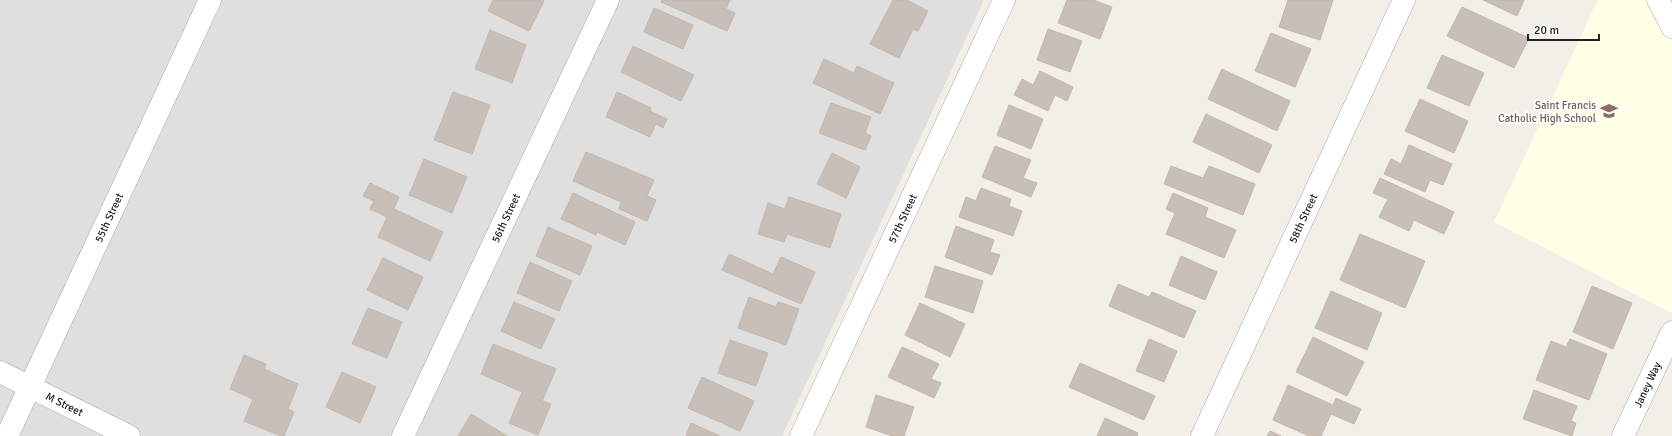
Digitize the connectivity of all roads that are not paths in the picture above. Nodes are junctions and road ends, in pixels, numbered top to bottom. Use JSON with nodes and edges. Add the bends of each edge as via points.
{"nodes":[{"id":1,"x":210,"y":0,"type":"edge"},
{"id":2,"x":608,"y":0,"type":"edge"},
{"id":3,"x":1004,"y":0,"type":"edge"},
{"id":4,"x":1404,"y":0,"type":"edge"},
{"id":5,"x":1658,"y":0,"type":"edge"},
{"id":6,"x":1672,"y":27,"type":"edge"},
{"id":7,"x":1672,"y":332,"type":"edge"},
{"id":8,"x":0,"y":372,"type":"edge"},
{"id":9,"x":30,"y":386,"type":"junction"},
{"id":10,"x":7,"y":436,"type":"edge"},
{"id":11,"x":129,"y":436,"type":"edge"},
{"id":12,"x":403,"y":436,"type":"edge"},
{"id":13,"x":801,"y":436,"type":"edge"},
{"id":14,"x":1202,"y":436,"type":"edge"},
{"id":15,"x":1623,"y":436,"type":"edge"}],
"edges":[{"from":1,"to":9,"type":"street","name":"55th Street"},
{"from":2,"to":12,"type":"street","name":"56th Street"},
{"from":3,"to":13,"type":"street","name":"57th Street"},
{"from":4,"to":14,"type":"street","name":"58th Street"},
{"from":5,"to":6,"type":"street"},
{"from":7,"to":15,"type":"street","name":"Janey Way"},
{"from":8,"to":9,"type":"street","name":"M Street"},
{"from":9,"to":10,"type":"street","name":"55th Street"},
{"from":9,"to":11,"type":"street","name":"M Street"}]}
